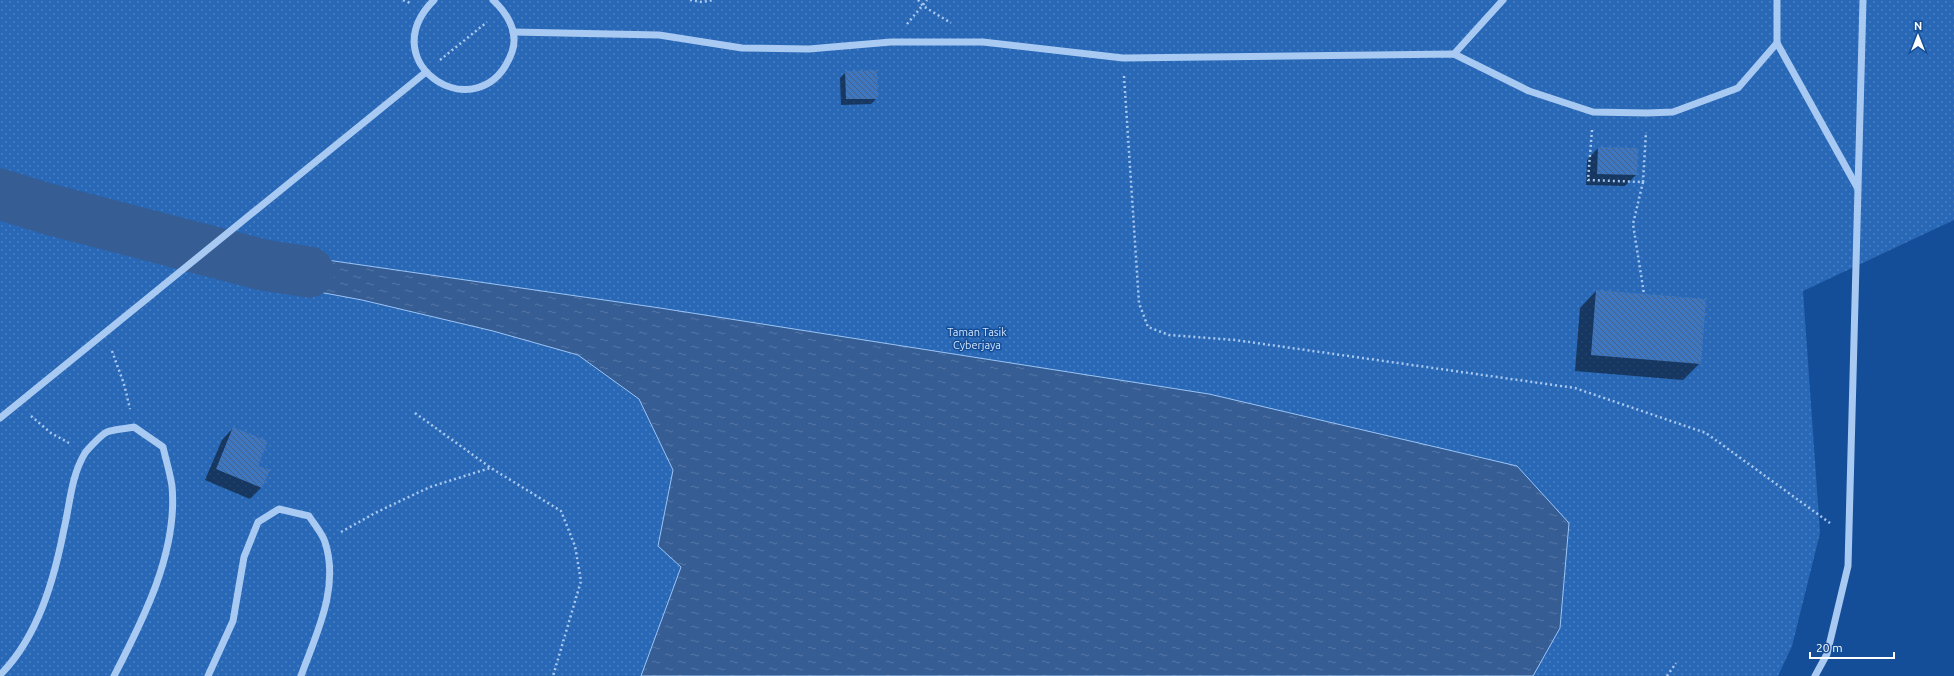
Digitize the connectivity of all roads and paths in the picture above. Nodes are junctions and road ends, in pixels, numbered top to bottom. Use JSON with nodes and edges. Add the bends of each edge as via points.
{"nodes":[{"id":1,"x":434,"y":0,"type":"edge"},
{"id":2,"x":493,"y":0,"type":"edge"},
{"id":3,"x":690,"y":0,"type":"edge"},
{"id":4,"x":714,"y":0,"type":"edge"},
{"id":5,"x":926,"y":0,"type":"edge"},
{"id":6,"x":1503,"y":0,"type":"edge"},
{"id":7,"x":1777,"y":0,"type":"edge"},
{"id":8,"x":1863,"y":0,"type":"edge"},
{"id":9,"x":503,"y":9,"type":"junction"},
{"id":10,"x":513,"y":32,"type":"junction"},
{"id":11,"x":891,"y":42,"type":"junction"},
{"id":12,"x":1777,"y":42,"type":"junction"},
{"id":13,"x":1454,"y":54,"type":"junction"},
{"id":14,"x":1123,"y":58,"type":"junction"},
{"id":15,"x":426,"y":72,"type":"junction"},
{"id":16,"x":1593,"y":112,"type":"junction"},
{"id":17,"x":1647,"y":112,"type":"junction"},
{"id":18,"x":1643,"y":182,"type":"junction"},
{"id":19,"x":1858,"y":188,"type":"junction"},
{"id":20,"x":1644,"y":294,"type":"dead end"},
{"id":21,"x":103,"y":335,"type":"junction"},
{"id":22,"x":17,"y":404,"type":"junction"},
{"id":23,"x":414,"y":412,"type":"dead end"},
{"id":24,"x":0,"y":418,"type":"edge"},
{"id":25,"x":134,"y":428,"type":"junction"},
{"id":26,"x":85,"y":453,"type":"junction"},
{"id":27,"x":490,"y":468,"type":"junction"},
{"id":28,"x":1849,"y":537,"type":"junction"},
{"id":29,"x":325,"y":541,"type":"junction"},
{"id":30,"x":1676,"y":663,"type":"dead end"},
{"id":31,"x":0,"y":675,"type":"edge"},
{"id":32,"x":114,"y":676,"type":"edge"},
{"id":33,"x":208,"y":676,"type":"edge"},
{"id":34,"x":301,"y":676,"type":"edge"},
{"id":35,"x":553,"y":676,"type":"edge"},
{"id":36,"x":1667,"y":676,"type":"edge"},
{"id":37,"x":1815,"y":676,"type":"edge"}],
"edges":[{"from":1,"to":15,"type":"street","via":[[424,10],[416,25],[414,41],[416,56]]},
{"from":2,"to":9,"type":"street"},
{"from":3,"to":4,"type":"path"},
{"from":5,"to":11,"type":"path"},
{"from":6,"to":13,"type":"street"},
{"from":7,"to":12,"type":"street"},
{"from":8,"to":19,"type":"street"},
{"from":9,"to":10,"type":"street","via":[[510,20]]},
{"from":9,"to":15,"type":"path"},
{"from":10,"to":11,"type":"street","via":[[659,35],[742,48],[809,49]]},
{"from":10,"to":15,"type":"street","via":[[513,48],[507,64],[498,77],[484,86],[452,88],[437,82]]},
{"from":11,"to":14,"type":"street","via":[[983,42]]},
{"from":12,"to":17,"type":"street","via":[[1738,88],[1673,112]]},
{"from":12,"to":19,"type":"street"},
{"from":13,"to":14,"type":"street"},
{"from":13,"to":16,"type":"street","via":[[1529,91]]},
{"from":14,"to":28,"type":"path","via":[[1139,303],[1148,327],[1169,335],[1235,340],[1575,388],[1706,433]]},
{"from":15,"to":21,"type":"street"},
{"from":16,"to":17,"type":"street"},
{"from":16,"to":18,"type":"path","via":[[1588,180]]},
{"from":17,"to":18,"type":"path"},
{"from":18,"to":20,"type":"path","via":[[1633,224]]},
{"from":19,"to":28,"type":"street"},
{"from":21,"to":22,"type":"street"},
{"from":21,"to":25,"type":"path","via":[[115,357]]},
{"from":22,"to":24,"type":"street"},
{"from":22,"to":26,"type":"path","via":[[50,433]]},
{"from":23,"to":27,"type":"path"},
{"from":25,"to":26,"type":"street","via":[[106,432]]},
{"from":25,"to":32,"type":"street","via":[[163,447],[172,486],[172,523],[162,566],[144,618]]},
{"from":26,"to":31,"type":"street","via":[[72,484],[65,529],[40,613],[12,662]]},
{"from":27,"to":29,"type":"path","via":[[430,487],[377,512]]},
{"from":27,"to":35,"type":"path","via":[[561,510],[575,546],[581,582]]},
{"from":28,"to":37,"type":"street","via":[[1848,566],[1827,654]]},
{"from":29,"to":33,"type":"street","via":[[310,516],[279,509],[258,522],[244,557],[234,621]]},
{"from":29,"to":34,"type":"street","via":[[331,574],[325,608]]},
{"from":30,"to":36,"type":"path"}]}
